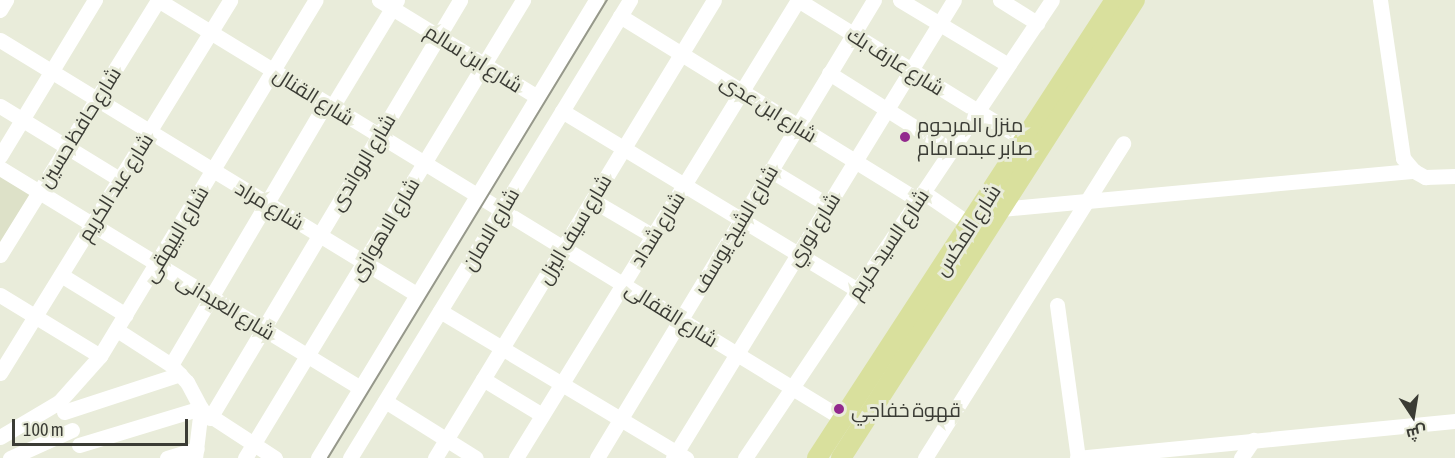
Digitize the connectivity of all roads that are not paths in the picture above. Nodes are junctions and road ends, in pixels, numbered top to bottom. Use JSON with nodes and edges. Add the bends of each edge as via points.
{"nodes":[{"id":1,"x":6,"y":0,"type":"edge"},
{"id":2,"x":95,"y":0,"type":"edge"},
{"id":3,"x":230,"y":0,"type":"edge"},
{"id":4,"x":316,"y":0,"type":"edge"},
{"id":5,"x":460,"y":0,"type":"edge"},
{"id":6,"x":523,"y":0,"type":"edge"},
{"id":7,"x":630,"y":0,"type":"edge"},
{"id":8,"x":714,"y":0,"type":"edge"},
{"id":9,"x":798,"y":0,"type":"edge"},
{"id":10,"x":874,"y":0,"type":"edge"},
{"id":11,"x":900,"y":0,"type":"edge"},
{"id":12,"x":954,"y":0,"type":"edge"},
{"id":13,"x":1000,"y":0,"type":"edge"},
{"id":14,"x":1052,"y":0,"type":"edge"},
{"id":15,"x":1115,"y":0,"type":"edge"},
{"id":16,"x":1135,"y":0,"type":"edge"},
{"id":17,"x":1380,"y":0,"type":"edge"},
{"id":18,"x":161,"y":1,"type":"edge"},
{"id":19,"x":594,"y":1,"type":"edge"},
{"id":20,"x":389,"y":3,"type":"edge"},
{"id":21,"x":0,"y":10,"type":"edge"},
{"id":22,"x":620,"y":16,"type":"junction"},
{"id":23,"x":1037,"y":23,"type":"junction"},
{"id":24,"x":939,"y":24,"type":"junction"},
{"id":25,"x":210,"y":32,"type":"junction"},
{"id":26,"x":853,"y":34,"type":"junction"},
{"id":27,"x":438,"y":36,"type":"junction"},
{"id":28,"x":0,"y":40,"type":"edge"},
{"id":29,"x":681,"y":54,"type":"junction"},
{"id":30,"x":484,"y":64,"type":"junction"},
{"id":31,"x":1008,"y":65,"type":"junction"},
{"id":32,"x":911,"y":70,"type":"junction"},
{"id":33,"x":51,"y":71,"type":"junction"},
{"id":34,"x":273,"y":71,"type":"junction"},
{"id":35,"x":829,"y":74,"type":"junction"},
{"id":36,"x":742,"y":91,"type":"junction"},
{"id":37,"x":537,"y":97,"type":"junction"},
{"id":38,"x":96,"y":99,"type":"junction"},
{"id":39,"x":329,"y":105,"type":"junction"},
{"id":40,"x":0,"y":106,"type":"edge"},
{"id":41,"x":886,"y":110,"type":"junction"},
{"id":42,"x":562,"y":111,"type":"junction"},
{"id":43,"x":978,"y":111,"type":"junction"},
{"id":44,"x":22,"y":120,"type":"junction"},
{"id":45,"x":797,"y":126,"type":"junction"},
{"id":46,"x":149,"y":131,"type":"junction"},
{"id":47,"x":378,"y":135,"type":"junction"},
{"id":48,"x":1025,"y":140,"type":"junction"},
{"id":49,"x":1123,"y":143,"type":"dead end"},
{"id":50,"x":67,"y":147,"type":"junction"},
{"id":51,"x":624,"y":148,"type":"junction"},
{"id":52,"x":951,"y":150,"type":"junction"},
{"id":53,"x":0,"y":156,"type":"edge"},
{"id":54,"x":855,"y":161,"type":"junction"},
{"id":55,"x":424,"y":164,"type":"junction"},
{"id":56,"x":0,"y":168,"type":"edge"},
{"id":57,"x":213,"y":170,"type":"junction"},
{"id":58,"x":770,"y":170,"type":"junction"},
{"id":59,"x":1414,"y":171,"type":"junction"},
{"id":60,"x":1455,"y":176,"type":"edge"},
{"id":61,"x":119,"y":180,"type":"junction"},
{"id":62,"x":684,"y":185,"type":"junction"},
{"id":63,"x":39,"y":192,"type":"junction"},
{"id":64,"x":920,"y":196,"type":"junction"},
{"id":65,"x":477,"y":197,"type":"junction"},
{"id":66,"x":592,"y":200,"type":"junction"},
{"id":67,"x":267,"y":203,"type":"junction"},
{"id":68,"x":1086,"y":203,"type":"junction"},
{"id":69,"x":828,"y":205,"type":"junction"},
{"id":70,"x":1001,"y":209,"type":"junction"},
{"id":71,"x":501,"y":211,"type":"junction"},
{"id":72,"x":740,"y":219,"type":"junction"},
{"id":73,"x":92,"y":224,"type":"junction"},
{"id":74,"x":971,"y":225,"type":"junction"},
{"id":75,"x":319,"y":234,"type":"junction"},
{"id":76,"x":653,"y":236,"type":"junction"},
{"id":77,"x":563,"y":247,"type":"junction"},
{"id":78,"x":798,"y":254,"type":"junction"},
{"id":79,"x":0,"y":255,"type":"edge"},
{"id":80,"x":364,"y":262,"type":"junction"},
{"id":81,"x":157,"y":264,"type":"junction"},
{"id":82,"x":61,"y":275,"type":"junction"},
{"id":83,"x":623,"y":284,"type":"junction"},
{"id":84,"x":857,"y":290,"type":"junction"},
{"id":85,"x":0,"y":295,"type":"edge"},
{"id":86,"x":417,"y":295,"type":"junction"},
{"id":87,"x":212,"y":297,"type":"junction"},
{"id":88,"x":1057,"y":305,"type":"dead end"},
{"id":89,"x":440,"y":311,"type":"junction"},
{"id":90,"x":126,"y":315,"type":"junction"},
{"id":91,"x":35,"y":316,"type":"junction"},
{"id":92,"x":680,"y":319,"type":"junction"},
{"id":93,"x":263,"y":328,"type":"junction"},
{"id":94,"x":117,"y":330,"type":"junction"},
{"id":95,"x":502,"y":348,"type":"junction"},
{"id":96,"x":737,"y":354,"type":"junction"},
{"id":97,"x":100,"y":356,"type":"junction"},
{"id":98,"x":307,"y":356,"type":"junction"},
{"id":99,"x":176,"y":370,"type":"junction"},
{"id":100,"x":0,"y":373,"type":"edge"},
{"id":101,"x":483,"y":379,"type":"junction"},
{"id":102,"x":562,"y":384,"type":"junction"},
{"id":103,"x":792,"y":387,"type":"junction"},
{"id":104,"x":361,"y":388,"type":"junction"},
{"id":105,"x":385,"y":401,"type":"junction"},
{"id":106,"x":62,"y":407,"type":"junction"},
{"id":107,"x":205,"y":413,"type":"junction"},
{"id":108,"x":542,"y":416,"type":"junction"},
{"id":109,"x":843,"y":418,"type":"junction"},
{"id":110,"x":620,"y":419,"type":"junction"},
{"id":111,"x":1455,"y":421,"type":"edge"},
{"id":112,"x":4,"y":430,"type":"edge"},
{"id":113,"x":72,"y":430,"type":"junction"},
{"id":114,"x":446,"y":439,"type":"junction"},
{"id":115,"x":1253,"y":440,"type":"junction"},
{"id":116,"x":249,"y":451,"type":"edge"},
{"id":117,"x":1203,"y":451,"type":"edge"},
{"id":118,"x":82,"y":452,"type":"edge"},
{"id":119,"x":196,"y":454,"type":"edge"},
{"id":120,"x":678,"y":456,"type":"edge"},
{"id":121,"x":10,"y":458,"type":"edge"},
{"id":122,"x":167,"y":458,"type":"edge"},
{"id":123,"x":274,"y":458,"type":"edge"},
{"id":124,"x":318,"y":458,"type":"edge"},
{"id":125,"x":350,"y":458,"type":"edge"},
{"id":126,"x":435,"y":458,"type":"edge"},
{"id":127,"x":476,"y":458,"type":"edge"},
{"id":128,"x":516,"y":458,"type":"edge"},
{"id":129,"x":597,"y":458,"type":"edge"},
{"id":130,"x":745,"y":458,"type":"edge"},
{"id":131,"x":817,"y":458,"type":"edge"},
{"id":132,"x":841,"y":458,"type":"edge"},
{"id":133,"x":925,"y":458,"type":"edge"},
{"id":134,"x":1078,"y":458,"type":"edge"},
{"id":135,"x":1241,"y":458,"type":"edge"}],
"edges":[{"from":1,"to":21,"type":"street"},
{"from":2,"to":33,"type":"street"},
{"from":3,"to":25,"type":"street","name":"شارع عبد الكريم"},
{"from":4,"to":34,"type":"street","name":"شارع البيهقى"},
{"from":5,"to":27,"type":"street","name":"شارع الرواندى"},
{"from":6,"to":30,"type":"street","name":"شارع الاهوازى"},
{"from":7,"to":22,"type":"street","name":"شارع الامان"},
{"from":8,"to":29,"type":"street","name":"شارع سيف اليزل"},
{"from":9,"to":26,"type":"street","name":"شارع عارف بك"},
{"from":9,"to":36,"type":"street","name":"شارع شداد"},
{"from":10,"to":26,"type":"street","name":"شارع الشيخ يوسف"},
{"from":11,"to":24,"type":"street"},
{"from":12,"to":24,"type":"street","name":"شارع نوري"},
{"from":13,"to":23,"type":"street"},
{"from":14,"to":23,"type":"street","name":"شارع السيد كريم"},
{"from":15,"to":48,"type":"main road","name":"شارع المكس"},
{"from":16,"to":70,"type":"main road","name":"شارع المكس"},
{"from":17,"to":59,"type":"street","via":[[1403,158]]},
{"from":18,"to":25,"type":"street","name":"شارع القنال"},
{"from":18,"to":38,"type":"street","name":"شارع حافظ حسين"},
{"from":19,"to":37,"type":"street","name":"شارع الامان"},
{"from":20,"to":27,"type":"street","name":"شارع ابن سالم"},
{"from":20,"to":39,"type":"street"},
{"from":22,"to":29,"type":"street","name":"شارع ابن عدى"},
{"from":22,"to":42,"type":"street","name":"شارع الامان"},
{"from":23,"to":31,"type":"street","name":"شارع السيد كريم"},
{"from":24,"to":31,"type":"street"},
{"from":24,"to":32,"type":"street","name":"شارع نوري"},
{"from":25,"to":34,"type":"street","name":"شارع القنال"},
{"from":25,"to":46,"type":"street","name":"شارع عبد الكريم"},
{"from":26,"to":32,"type":"street","name":"شارع عارف بك"},
{"from":26,"to":35,"type":"street","name":"شارع الشيخ يوسف"},
{"from":27,"to":30,"type":"street","name":"شارع ابن سالم"},
{"from":27,"to":47,"type":"street","name":"شارع الرواندى"},
{"from":28,"to":33,"type":"street","name":"شارع مراد"},
{"from":29,"to":36,"type":"street","name":"شارع ابن عدى"},
{"from":29,"to":51,"type":"street","name":"شارع سيف اليزل"},
{"from":30,"to":37,"type":"street","name":"شارع ابن سالم"},
{"from":30,"to":55,"type":"street","name":"شارع الاهوازى"},
{"from":31,"to":43,"type":"street","name":"شارع السيد كريم"},
{"from":32,"to":41,"type":"street","name":"شارع نوري"},
{"from":32,"to":43,"type":"street","name":"شارع عارف بك"},
{"from":33,"to":38,"type":"street","name":"شارع مراد"},
{"from":33,"to":44,"type":"street"},
{"from":34,"to":39,"type":"street","name":"شارع القنال"},
{"from":34,"to":57,"type":"street","name":"شارع البيهقى"},
{"from":35,"to":41,"type":"street"},
{"from":35,"to":45,"type":"street","name":"شارع الشيخ يوسف"},
{"from":36,"to":45,"type":"street","name":"شارع ابن عدى"},
{"from":36,"to":62,"type":"street","name":"شارع شداد"},
{"from":37,"to":65,"type":"street","name":"شارع الامان"},
{"from":38,"to":46,"type":"street","name":"شارع مراد"},
{"from":38,"to":50,"type":"street","name":"شارع حافظ حسين"},
{"from":39,"to":47,"type":"street","name":"شارع القنال"},
{"from":39,"to":67,"type":"street"},
{"from":40,"to":44,"type":"street"},
{"from":41,"to":52,"type":"street"},
{"from":41,"to":54,"type":"street","name":"شارع نوري"},
{"from":42,"to":51,"type":"street"},
{"from":42,"to":71,"type":"street","name":"شارع الامان"},
{"from":43,"to":48,"type":"street","name":"شارع عارف بك"},
{"from":43,"to":52,"type":"street","name":"شارع السيد كريم"},
{"from":44,"to":50,"type":"street"},
{"from":44,"to":53,"type":"street"},
{"from":45,"to":54,"type":"street","name":"شارع ابن عدى"},
{"from":45,"to":58,"type":"street","name":"شارع الشيخ يوسف"},
{"from":46,"to":57,"type":"street","name":"شارع مراد"},
{"from":46,"to":61,"type":"street","name":"شارع عبد الكريم"},
{"from":47,"to":55,"type":"street","name":"شارع القنال"},
{"from":47,"to":75,"type":"street","name":"شارع الرواندى"},
{"from":48,"to":74,"type":"main road","name":"شارع المكس"},
{"from":49,"to":68,"type":"street"},
{"from":50,"to":61,"type":"street"},
{"from":50,"to":63,"type":"street","name":"شارع حافظ حسين"},
{"from":51,"to":62,"type":"street"},
{"from":51,"to":66,"type":"street","name":"شارع سيف اليزل"},
{"from":52,"to":64,"type":"street","name":"شارع السيد كريم"},
{"from":54,"to":64,"type":"street","name":"شارع ابن عدى"},
{"from":54,"to":69,"type":"street","name":"شارع نوري"},
{"from":55,"to":65,"type":"street","name":"شارع القنال"},
{"from":55,"to":80,"type":"street","name":"شارع الاهوازى"},
{"from":56,"to":63,"type":"street","name":"شارع العبدانى"},
{"from":57,"to":67,"type":"street","name":"شارع مراد"},
{"from":57,"to":81,"type":"street","name":"شارع البيهقى"},
{"from":58,"to":69,"type":"street"},
{"from":58,"to":72,"type":"street","name":"شارع الشيخ يوسف"},
{"from":59,"to":60,"type":"street","via":[[1432,178]]},
{"from":59,"to":68,"type":"street"},
{"from":61,"to":73,"type":"street","name":"شارع عبد الكريم"},
{"from":62,"to":72,"type":"street"},
{"from":62,"to":76,"type":"street","name":"شارع شداد"},
{"from":63,"to":73,"type":"street","name":"شارع العبدانى"},
{"from":63,"to":79,"type":"street","name":"شارع حافظ حسين"},
{"from":64,"to":74,"type":"street","name":"شارع ابن عدى"},
{"from":64,"to":84,"type":"street","name":"شارع السيد كريم"},
{"from":65,"to":71,"type":"street","name":"شارع القنال"},
{"from":65,"to":86,"type":"street","name":"شارع الامان"},
{"from":66,"to":76,"type":"street"},
{"from":66,"to":77,"type":"street","name":"شارع سيف اليزل"},
{"from":67,"to":75,"type":"street","name":"شارع مراد"},
{"from":67,"to":87,"type":"street"},
{"from":68,"to":70,"type":"street"},
{"from":68,"to":133,"type":"street"},
{"from":69,"to":78,"type":"street","name":"شارع نوري"},
{"from":70,"to":132,"type":"main road","name":"شارع المكس"},
{"from":71,"to":77,"type":"street","name":"شارع القفالى"},
{"from":71,"to":89,"type":"street","name":"شارع الامان"},
{"from":72,"to":78,"type":"street"},
{"from":72,"to":92,"type":"street","name":"شارع الشيخ يوسف"},
{"from":73,"to":81,"type":"street","name":"شارع العبدانى"},
{"from":73,"to":82,"type":"street","name":"شارع عبد الكريم"},
{"from":74,"to":109,"type":"main road","name":"شارع المكس"},
{"from":75,"to":80,"type":"street","name":"شارع مراد"},
{"from":75,"to":93,"type":"street","name":"شارع الرواندى"},
{"from":76,"to":83,"type":"street","name":"شارع شداد"},
{"from":77,"to":83,"type":"street","name":"شارع القفالى"},
{"from":77,"to":95,"type":"street","name":"شارع سيف اليزل"},
{"from":78,"to":84,"type":"street"},
{"from":78,"to":96,"type":"street","name":"شارع نوري"},
{"from":80,"to":86,"type":"street","name":"شارع مراد"},
{"from":80,"to":98,"type":"street","name":"شارع الاهوازى"},
{"from":81,"to":87,"type":"street","name":"شارع العبدانى"},
{"from":81,"to":90,"type":"street","name":"شارع البيهقى"},
{"from":82,"to":90,"type":"street"},
{"from":82,"to":91,"type":"street","name":"شارع عبد الكريم"},
{"from":83,"to":92,"type":"street","name":"شارع القفالى"},
{"from":83,"to":102,"type":"street","name":"شارع شداد"},
{"from":84,"to":103,"type":"street","name":"شارع السيد كريم"},
{"from":85,"to":91,"type":"street"},
{"from":86,"to":104,"type":"street","name":"شارع الامان"},
{"from":87,"to":93,"type":"street","name":"شارع العبدانى"},
{"from":87,"to":99,"type":"street"},
{"from":88,"to":134,"type":"street"},
{"from":89,"to":95,"type":"street"},
{"from":89,"to":105,"type":"street","name":"شارع الامان"},
{"from":90,"to":94,"type":"street","name":"شارع البيهقى"},
{"from":91,"to":97,"type":"street"},
{"from":91,"to":100,"type":"street","name":"شارع عبد الكريم"},
{"from":92,"to":96,"type":"street","name":"شارع القفالى"},
{"from":92,"to":110,"type":"street","name":"شارع الشيخ يوسف"},
{"from":93,"to":98,"type":"street","name":"شارع العبدانى"},
{"from":93,"to":107,"type":"street","name":"شارع الرواندى"},
{"from":94,"to":97,"type":"street","name":"شارع البيهقى"},
{"from":94,"to":99,"type":"street"},
{"from":95,"to":101,"type":"street","name":"شارع سيف اليزل"},
{"from":95,"to":102,"type":"street"},
{"from":96,"to":103,"type":"street","name":"شارع القفالى"},
{"from":96,"to":120,"type":"street","name":"شارع نوري"},
{"from":97,"to":106,"type":"street","name":"شارع البيهقى"},
{"from":98,"to":104,"type":"street","name":"شارع العبدانى"},
{"from":98,"to":116,"type":"street","name":"شارع الاهوازى"},
{"from":99,"to":106,"type":"street"},
{"from":99,"to":107,"type":"street"},
{"from":101,"to":108,"type":"street"},
{"from":101,"to":114,"type":"street","name":"شارع سيف اليزل"},
{"from":102,"to":108,"type":"street","name":"شارع شداد"},
{"from":102,"to":110,"type":"street"},
{"from":103,"to":109,"type":"street","name":"شارع القفالى"},
{"from":103,"to":130,"type":"street","name":"شارع السيد كريم"},
{"from":104,"to":124,"type":"street","name":"شارع الامان"},
{"from":105,"to":114,"type":"street"},
{"from":105,"to":125,"type":"street","name":"شارع الامان"},
{"from":106,"to":112,"type":"street","name":"شارع البيهقى"},
{"from":106,"to":113,"type":"street"},
{"from":107,"to":116,"type":"street"},
{"from":107,"to":118,"type":"street"},
{"from":107,"to":119,"type":"street"},
{"from":108,"to":128,"type":"street","name":"شارع شداد"},
{"from":109,"to":131,"type":"main road","name":"شارع المكس"},
{"from":110,"to":120,"type":"street"},
{"from":110,"to":129,"type":"street","name":"شارع الشيخ يوسف"},
{"from":111,"to":115,"type":"street"},
{"from":113,"to":118,"type":"street"},
{"from":113,"to":121,"type":"street"},
{"from":114,"to":126,"type":"street","name":"شارع سيف اليزل"},
{"from":114,"to":127,"type":"street"},
{"from":115,"to":117,"type":"street"},
{"from":115,"to":135,"type":"street"},
{"from":116,"to":123,"type":"street"},
{"from":117,"to":134,"type":"street"},
{"from":119,"to":122,"type":"street"}]}
